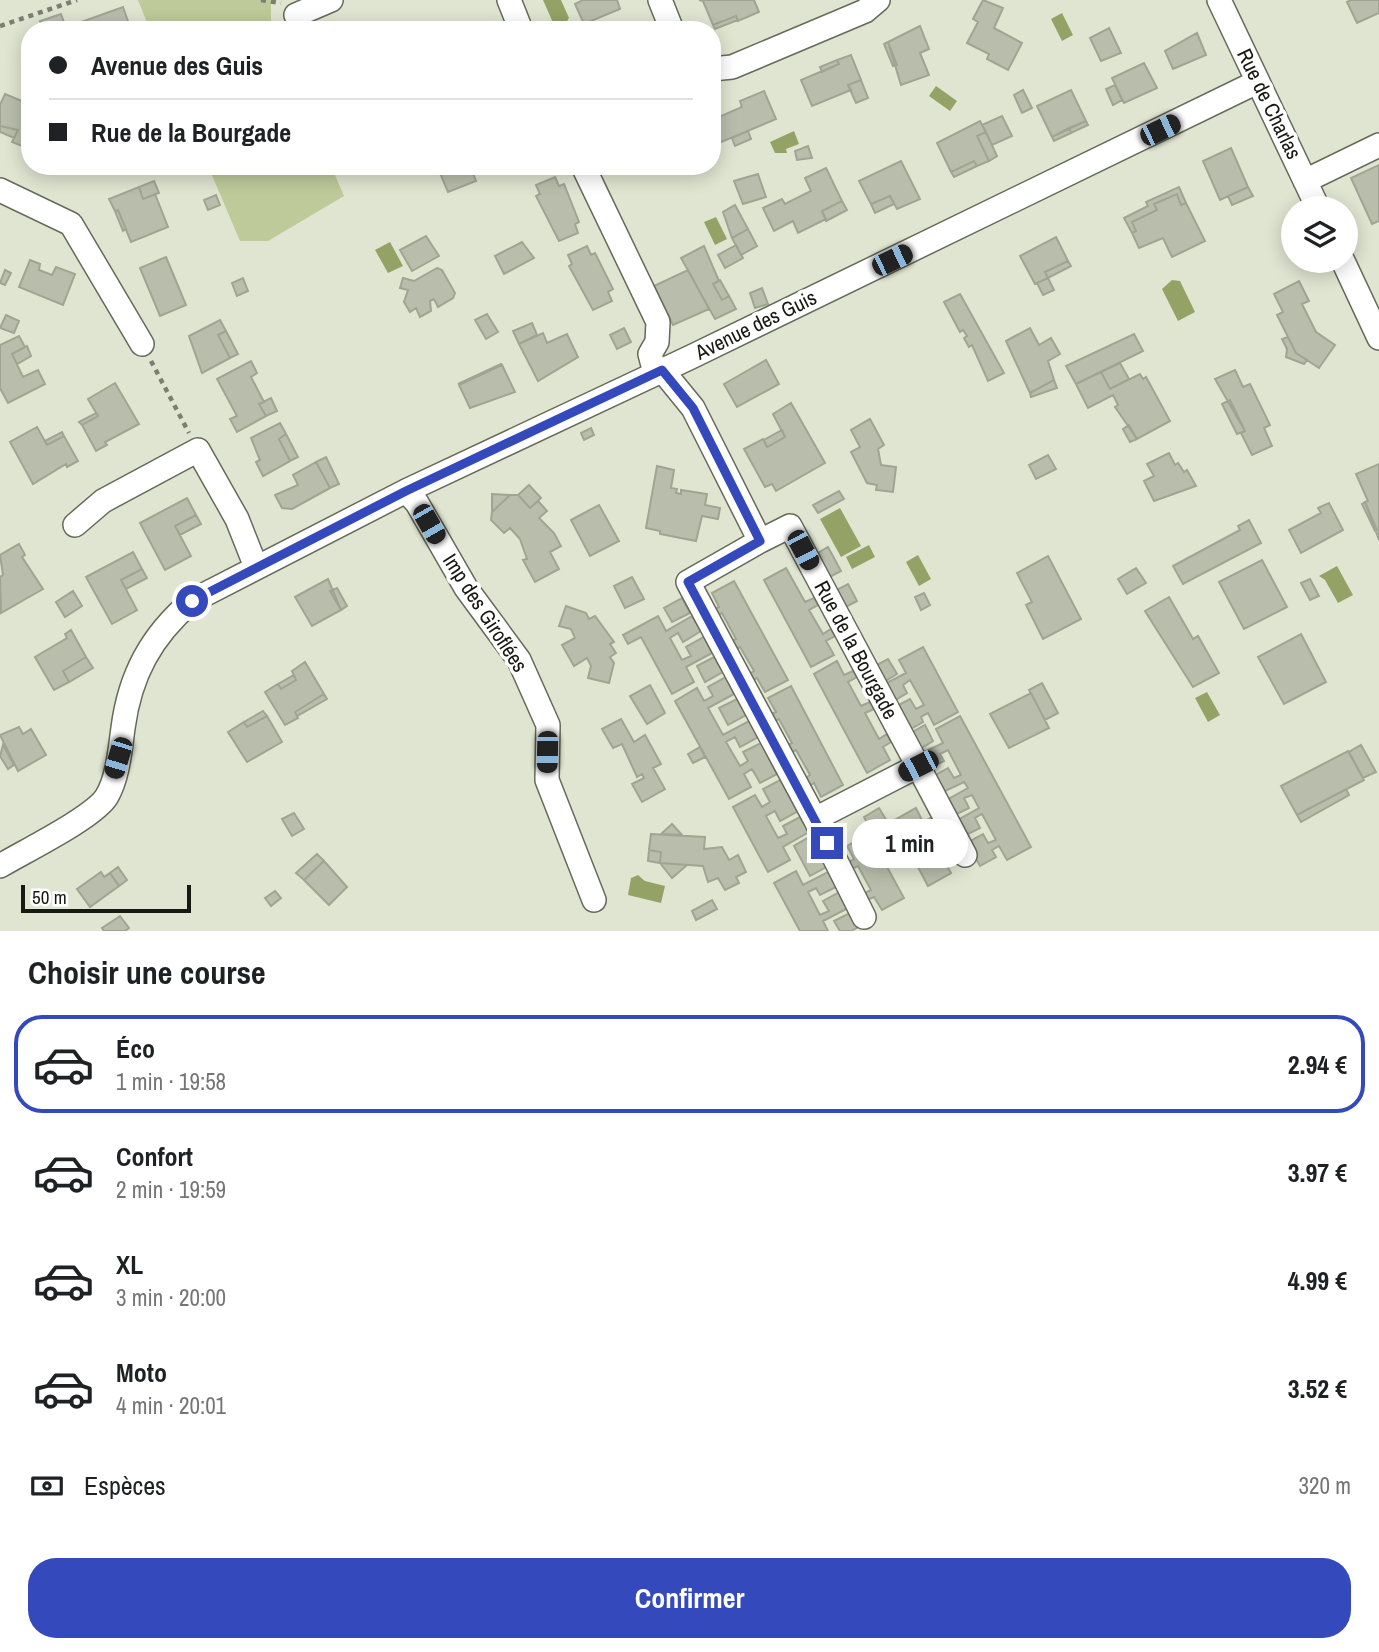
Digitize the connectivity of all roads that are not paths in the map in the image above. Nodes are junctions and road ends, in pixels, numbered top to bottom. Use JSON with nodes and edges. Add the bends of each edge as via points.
{"nodes":[{"id":1,"x":331,"y":0,"type":"edge"},
{"id":2,"x":509,"y":0,"type":"edge"},
{"id":3,"x":660,"y":0,"type":"edge"},
{"id":4,"x":878,"y":0,"type":"edge"},
{"id":5,"x":1226,"y":2,"type":"edge"},
{"id":6,"x":296,"y":15,"type":"dead end"},
{"id":7,"x":517,"y":21,"type":"edge"},
{"id":8,"x":668,"y":21,"type":"edge"},
{"id":9,"x":721,"y":68,"type":"edge"},
{"id":10,"x":1257,"y":82,"type":"junction"},
{"id":11,"x":1379,"y":145,"type":"edge"},
{"id":12,"x":587,"y":175,"type":"edge"},
{"id":13,"x":1306,"y":181,"type":"junction"},
{"id":14,"x":0,"y":190,"type":"edge"},
{"id":15,"x":1313,"y":196,"type":"edge"},
{"id":16,"x":1349,"y":273,"type":"edge"},
{"id":17,"x":1379,"y":338,"type":"edge"},
{"id":18,"x":142,"y":344,"type":"road end"},
{"id":19,"x":659,"y":371,"type":"junction"},
{"id":20,"x":406,"y":491,"type":"junction"},
{"id":21,"x":75,"y":525,"type":"dead end"},
{"id":22,"x":760,"y":541,"type":"junction"},
{"id":23,"x":256,"y":567,"type":"junction"},
{"id":24,"x":918,"y":766,"type":"junction"},
{"id":25,"x":815,"y":819,"type":"junction"},
{"id":26,"x":965,"y":855,"type":"dead end"},
{"id":27,"x":0,"y":866,"type":"edge"},
{"id":28,"x":594,"y":900,"type":"dead end"},
{"id":29,"x":864,"y":917,"type":"dead end"}],
"edges":[{"from":1,"to":6,"type":"street"},
{"from":2,"to":7,"type":"street"},
{"from":3,"to":8,"type":"street"},
{"from":4,"to":9,"type":"street","via":[[865,11]]},
{"from":5,"to":10,"type":"street","name":"Rue de Charlas"},
{"from":10,"to":13,"type":"street","name":"Rue de Charlas"},
{"from":10,"to":19,"type":"street","name":"Avenue des Guis"},
{"from":11,"to":13,"type":"street"},
{"from":12,"to":19,"type":"street","via":[[658,322],[657,342],[650,354]]},
{"from":13,"to":15,"type":"street","name":"Rue de Charlas"},
{"from":14,"to":18,"type":"street","via":[[71,224]]},
{"from":16,"to":17,"type":"street"},
{"from":19,"to":20,"type":"street","name":"Avenue des Guis"},
{"from":19,"to":22,"type":"street","via":[[693,408]]},
{"from":20,"to":23,"type":"street","name":"Avenue des Guis"},
{"from":20,"to":28,"type":"street","name":"Imp des Giroflées","via":[[466,588],[519,660],[548,724],[547,780]]},
{"from":21,"to":23,"type":"street","via":[[103,501],[198,450],[237,519]]},
{"from":22,"to":24,"type":"street","name":"Rue de la Bourgade","via":[[790,526]]},
{"from":22,"to":25,"type":"street","name":"Rue de la Bourgade","via":[[688,582]]},
{"from":23,"to":27,"type":"street","name":"Avenue des Guis","via":[[192,601],[167,622],[142,657],[127,697],[107,797],[91,813]]},
{"from":24,"to":25,"type":"street"},
{"from":24,"to":26,"type":"street","name":"Rue de la Bourgade"},
{"from":25,"to":29,"type":"street","name":"Rue de la Bourgade"}]}
